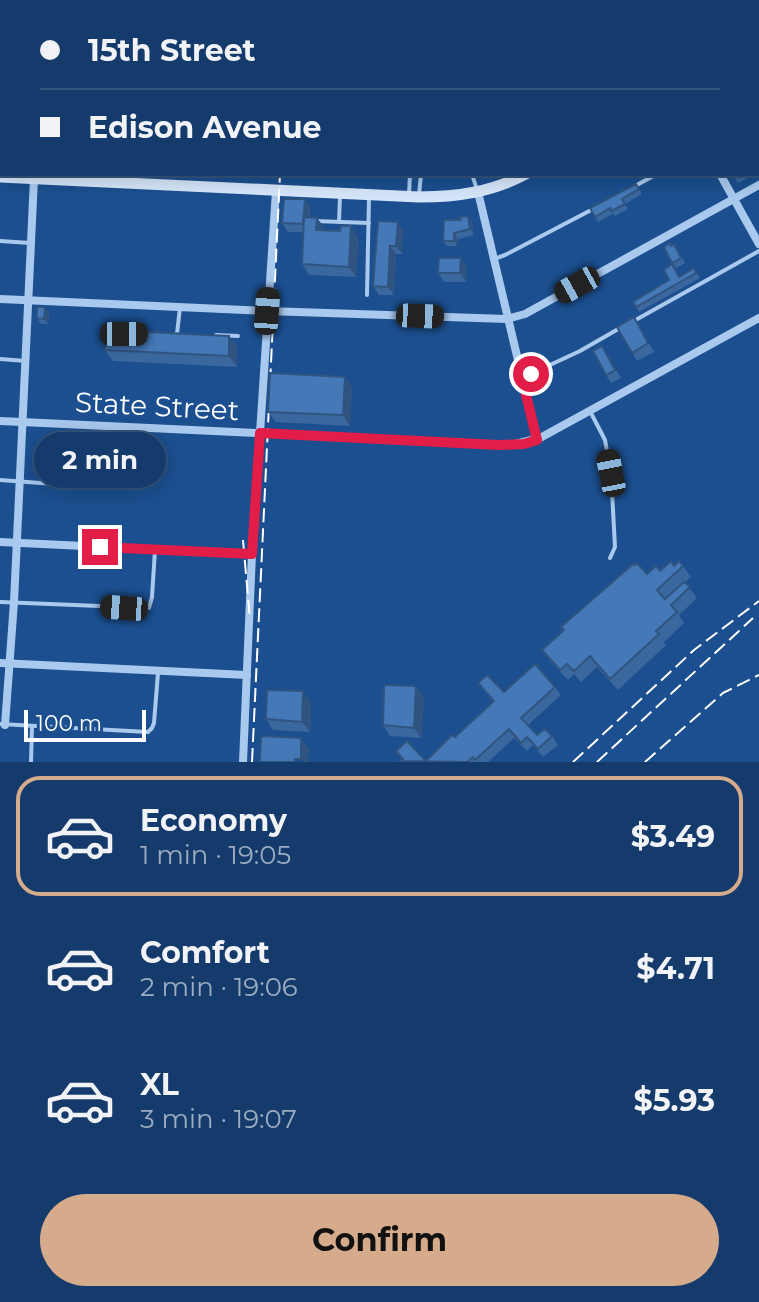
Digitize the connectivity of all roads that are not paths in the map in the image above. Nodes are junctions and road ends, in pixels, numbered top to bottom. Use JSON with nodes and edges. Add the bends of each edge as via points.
{"nodes":[{"id":1,"x":410,"y":176,"type":"edge"},
{"id":2,"x":420,"y":176,"type":"edge"},
{"id":3,"x":473,"y":176,"type":"edge"},
{"id":4,"x":521,"y":176,"type":"edge"},
{"id":5,"x":653,"y":176,"type":"edge"},
{"id":6,"x":721,"y":176,"type":"edge"},
{"id":7,"x":0,"y":177,"type":"edge"},
{"id":8,"x":34,"y":179,"type":"junction"},
{"id":9,"x":759,"y":185,"type":"edge"},
{"id":10,"x":631,"y":188,"type":"edge"},
{"id":11,"x":276,"y":191,"type":"junction"},
{"id":12,"x":478,"y":192,"type":"junction"},
{"id":13,"x":341,"y":194,"type":"junction"},
{"id":14,"x":369,"y":196,"type":"junction"},
{"id":15,"x":414,"y":197,"type":"junction"},
{"id":16,"x":734,"y":199,"type":"junction"},
{"id":17,"x":606,"y":202,"type":"edge"},
{"id":18,"x":315,"y":221,"type":"edge"},
{"id":19,"x":339,"y":222,"type":"junction"},
{"id":20,"x":369,"y":223,"type":"junction"},
{"id":21,"x":0,"y":241,"type":"edge"},
{"id":22,"x":31,"y":243,"type":"junction"},
{"id":23,"x":759,"y":244,"type":"edge"},
{"id":24,"x":759,"y":251,"type":"edge"},
{"id":25,"x":494,"y":259,"type":"junction"},
{"id":26,"x":367,"y":295,"type":"dead end"},
{"id":27,"x":0,"y":299,"type":"edge"},
{"id":28,"x":29,"y":300,"type":"junction"},
{"id":29,"x":180,"y":307,"type":"junction"},
{"id":30,"x":267,"y":311,"type":"junction"},
{"id":31,"x":759,"y":318,"type":"edge"},
{"id":32,"x":507,"y":319,"type":"junction"},
{"id":33,"x":164,"y":334,"type":"edge"},
{"id":34,"x":208,"y":335,"type":"edge"},
{"id":35,"x":238,"y":336,"type":"dead end"},
{"id":36,"x":0,"y":359,"type":"edge"},
{"id":37,"x":26,"y":361,"type":"junction"},
{"id":38,"x":522,"y":378,"type":"junction"},
{"id":39,"x":590,"y":411,"type":"junction"},
{"id":40,"x":0,"y":421,"type":"edge"},
{"id":41,"x":23,"y":422,"type":"junction"},
{"id":42,"x":260,"y":433,"type":"junction"},
{"id":43,"x":537,"y":440,"type":"junction"},
{"id":44,"x":0,"y":480,"type":"edge"},
{"id":45,"x":20,"y":481,"type":"junction"},
{"id":46,"x":54,"y":484,"type":"dead end"},
{"id":47,"x":0,"y":542,"type":"edge"},
{"id":48,"x":17,"y":543,"type":"junction"},
{"id":49,"x":155,"y":550,"type":"junction"},
{"id":50,"x":252,"y":554,"type":"junction"},
{"id":51,"x":610,"y":558,"type":"dead end"},
{"id":52,"x":0,"y":602,"type":"edge"},
{"id":53,"x":14,"y":602,"type":"junction"},
{"id":54,"x":4,"y":663,"type":"edge"},
{"id":55,"x":158,"y":670,"type":"junction"},
{"id":56,"x":247,"y":675,"type":"junction"},
{"id":57,"x":2,"y":724,"type":"edge"},
{"id":58,"x":32,"y":726,"type":"junction"},
{"id":59,"x":31,"y":762,"type":"edge"},
{"id":60,"x":243,"y":762,"type":"edge"}],
"edges":[{"from":1,"to":15,"type":"lane"},
{"from":2,"to":15,"type":"lane"},
{"from":3,"to":12,"type":"lane"},
{"from":4,"to":12,"type":"main road"},
{"from":5,"to":10,"type":"lane"},
{"from":6,"to":16,"type":"street"},
{"from":7,"to":8,"type":"main road"},
{"from":8,"to":11,"type":"main road"},
{"from":8,"to":22,"type":"street"},
{"from":9,"to":16,"type":"street"},
{"from":11,"to":13,"type":"main road"},
{"from":11,"to":30,"type":"street"},
{"from":12,"to":15,"type":"main road"},
{"from":12,"to":25,"type":"street"},
{"from":13,"to":14,"type":"main road"},
{"from":13,"to":19,"type":"lane"},
{"from":14,"to":15,"type":"main road"},
{"from":14,"to":20,"type":"lane"},
{"from":16,"to":23,"type":"street"},
{"from":16,"to":32,"type":"street"},
{"from":17,"to":25,"type":"lane"},
{"from":18,"to":19,"type":"lane"},
{"from":19,"to":20,"type":"lane"},
{"from":20,"to":26,"type":"lane"},
{"from":21,"to":22,"type":"lane"},
{"from":22,"to":28,"type":"street"},
{"from":24,"to":38,"type":"lane"},
{"from":25,"to":32,"type":"street"},
{"from":27,"to":28,"type":"street"},
{"from":28,"to":29,"type":"street"},
{"from":28,"to":37,"type":"street"},
{"from":29,"to":30,"type":"street"},
{"from":29,"to":33,"type":"lane","via":[[177,334]]},
{"from":30,"to":32,"type":"street"},
{"from":30,"to":42,"type":"street"},
{"from":31,"to":39,"type":"street","name":"State Street"},
{"from":32,"to":38,"type":"street"},
{"from":34,"to":35,"type":"lane"},
{"from":36,"to":37,"type":"lane"},
{"from":37,"to":41,"type":"street"},
{"from":38,"to":43,"type":"street"},
{"from":39,"to":43,"type":"street","name":"State Street"},
{"from":39,"to":51,"type":"lane","via":[[605,440],[611,473],[615,547]]},
{"from":40,"to":41,"type":"street","name":"State Street"},
{"from":41,"to":42,"type":"street","name":"State Street"},
{"from":41,"to":45,"type":"street"},
{"from":42,"to":43,"type":"street","name":"State Street","via":[[499,445]]},
{"from":42,"to":50,"type":"street"},
{"from":44,"to":45,"type":"lane"},
{"from":45,"to":46,"type":"lane"},
{"from":45,"to":48,"type":"street"},
{"from":47,"to":48,"type":"street"},
{"from":48,"to":49,"type":"street"},
{"from":48,"to":53,"type":"street"},
{"from":49,"to":50,"type":"street"},
{"from":49,"to":53,"type":"lane","via":[[149,608]]},
{"from":50,"to":56,"type":"street"},
{"from":52,"to":53,"type":"lane"},
{"from":53,"to":54,"type":"street"},
{"from":54,"to":55,"type":"street"},
{"from":54,"to":57,"type":"street"},
{"from":55,"to":56,"type":"street"},
{"from":55,"to":58,"type":"lane","via":[[154,723],[148,732]]},
{"from":56,"to":60,"type":"street"},
{"from":57,"to":58,"type":"lane"},
{"from":58,"to":59,"type":"lane"}]}
